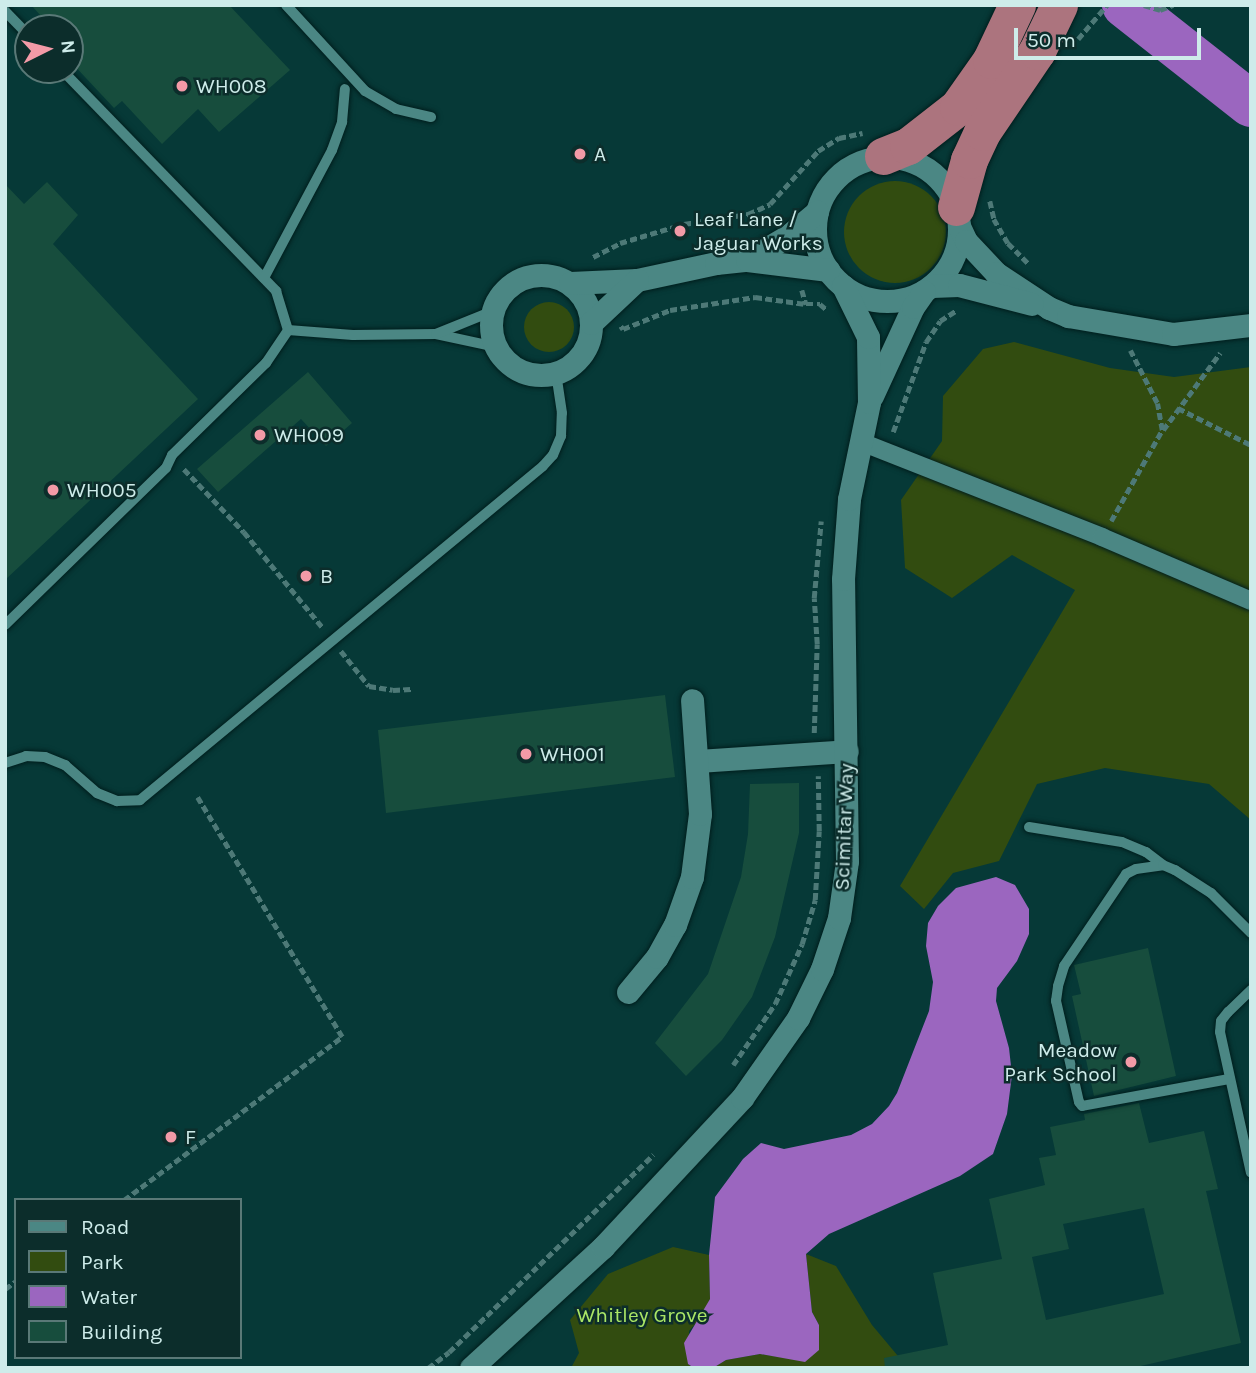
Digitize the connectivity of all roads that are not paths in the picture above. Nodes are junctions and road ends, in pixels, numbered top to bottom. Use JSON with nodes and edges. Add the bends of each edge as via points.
{"nodes":[{"id":1,"x":286,"y":5,"type":"edge"},
{"id":2,"x":1017,"y":5,"type":"edge"},
{"id":3,"x":1072,"y":14,"type":"edge"},
{"id":4,"x":76,"y":84,"type":"edge"},
{"id":5,"x":345,"y":89,"type":"dead end"},
{"id":6,"x":431,"y":117,"type":"dead end"},
{"id":7,"x":879,"y":143,"type":"junction"},
{"id":8,"x":967,"y":208,"type":"junction"},
{"id":9,"x":817,"y":212,"type":"junction"},
{"id":10,"x":747,"y":260,"type":"junction"},
{"id":11,"x":264,"y":278,"type":"junction"},
{"id":12,"x":835,"y":278,"type":"junction"},
{"id":13,"x":562,"y":280,"type":"junction"},
{"id":14,"x":637,"y":280,"type":"junction"},
{"id":15,"x":928,"y":288,"type":"junction"},
{"id":16,"x":1049,"y":308,"type":"junction"},
{"id":17,"x":493,"y":311,"type":"junction"},
{"id":18,"x":591,"y":323,"type":"junction"},
{"id":19,"x":1245,"y":326,"type":"edge"},
{"id":20,"x":288,"y":330,"type":"junction"},
{"id":21,"x":436,"y":334,"type":"junction"},
{"id":22,"x":496,"y":348,"type":"junction"},
{"id":23,"x":556,"y":373,"type":"junction"},
{"id":24,"x":869,"y":402,"type":"junction"},
{"id":25,"x":861,"y":442,"type":"junction"},
{"id":26,"x":1251,"y":601,"type":"edge"},
{"id":27,"x":5,"y":625,"type":"edge"},
{"id":28,"x":692,"y":700,"type":"dead end"},
{"id":29,"x":847,"y":751,"type":"junction"},
{"id":30,"x":698,"y":761,"type":"junction"},
{"id":31,"x":5,"y":763,"type":"edge"},
{"id":32,"x":1029,"y":827,"type":"dead end"},
{"id":33,"x":1163,"y":865,"type":"junction"},
{"id":34,"x":1251,"y":933,"type":"edge"},
{"id":35,"x":1251,"y":990,"type":"edge"},
{"id":36,"x":628,"y":992,"type":"dead end"},
{"id":37,"x":1229,"y":1079,"type":"junction"},
{"id":38,"x":1251,"y":1173,"type":"edge"},
{"id":39,"x":471,"y":1368,"type":"edge"}],
"edges":[{"from":1,"to":6,"type":"lane","via":[[365,91],[396,109]]},
{"from":2,"to":7,"type":"highway","via":[[976,86],[958,107],[908,146]]},
{"from":3,"to":8,"type":"highway","via":[[1037,51],[982,132],[969,160]]},
{"from":4,"to":11,"type":"lane"},
{"from":5,"to":11,"type":"lane","via":[[342,122],[332,150]]},
{"from":7,"to":8,"type":"street","via":[[930,171]]},
{"from":7,"to":9,"type":"street","via":[[827,189]]},
{"from":8,"to":15,"type":"street","via":[[953,259]]},
{"from":8,"to":16,"type":"street","via":[[966,241],[996,273]]},
{"from":9,"to":10,"type":"street"},
{"from":9,"to":12,"type":"street","via":[[817,246]]},
{"from":10,"to":12,"type":"street","via":[[795,265]]},
{"from":10,"to":14,"type":"street"},
{"from":11,"to":20,"type":"lane","via":[[276,291]]},
{"from":12,"to":15,"type":"street","via":[[856,295],[881,301],[901,300]]},
{"from":12,"to":24,"type":"street","via":[[868,337]]},
{"from":13,"to":14,"type":"street"},
{"from":13,"to":17,"type":"street","via":[[537,274],[514,282]]},
{"from":13,"to":18,"type":"street","via":[[587,304]]},
{"from":14,"to":18,"type":"street"},
{"from":15,"to":16,"type":"street","via":[[959,285]]},
{"from":15,"to":24,"type":"street","via":[[913,307]]},
{"from":16,"to":19,"type":"street","via":[[1129,329],[1173,334]]},
{"from":17,"to":21,"type":"lane"},
{"from":17,"to":22,"type":"street"},
{"from":18,"to":23,"type":"street","via":[[585,350],[573,364]]},
{"from":20,"to":21,"type":"lane"},
{"from":20,"to":27,"type":"lane","via":[[266,363],[172,455],[166,468]]},
{"from":21,"to":22,"type":"lane"},
{"from":22,"to":23,"type":"street","via":[[520,370],[535,375]]},
{"from":23,"to":31,"type":"lane","via":[[562,413],[561,436],[553,455],[140,800],[117,801],[97,793],[65,765],[46,757],[26,756]]},
{"from":24,"to":25,"type":"street","name":"Scimitar Way"},
{"from":25,"to":26,"type":"street"},
{"from":25,"to":29,"type":"street","name":"Scimitar Way","via":[[849,499],[843,579]]},
{"from":28,"to":30,"type":"street"},
{"from":29,"to":30,"type":"street"},
{"from":29,"to":39,"type":"street","name":"Scimitar Way","via":[[848,861],[839,918],[822,969],[798,1018],[742,1098],[603,1247]]},
{"from":30,"to":36,"type":"street","via":[[700,814],[685,904],[657,957]]},
{"from":32,"to":33,"type":"lane","via":[[1122,842]]},
{"from":33,"to":34,"type":"lane","via":[[1212,892]]},
{"from":33,"to":37,"type":"lane","via":[[1126,874],[1064,966],[1056,1001],[1079,1102],[1088,1107]]},
{"from":35,"to":37,"type":"lane","via":[[1221,1021]]},
{"from":37,"to":38,"type":"lane"}]}
